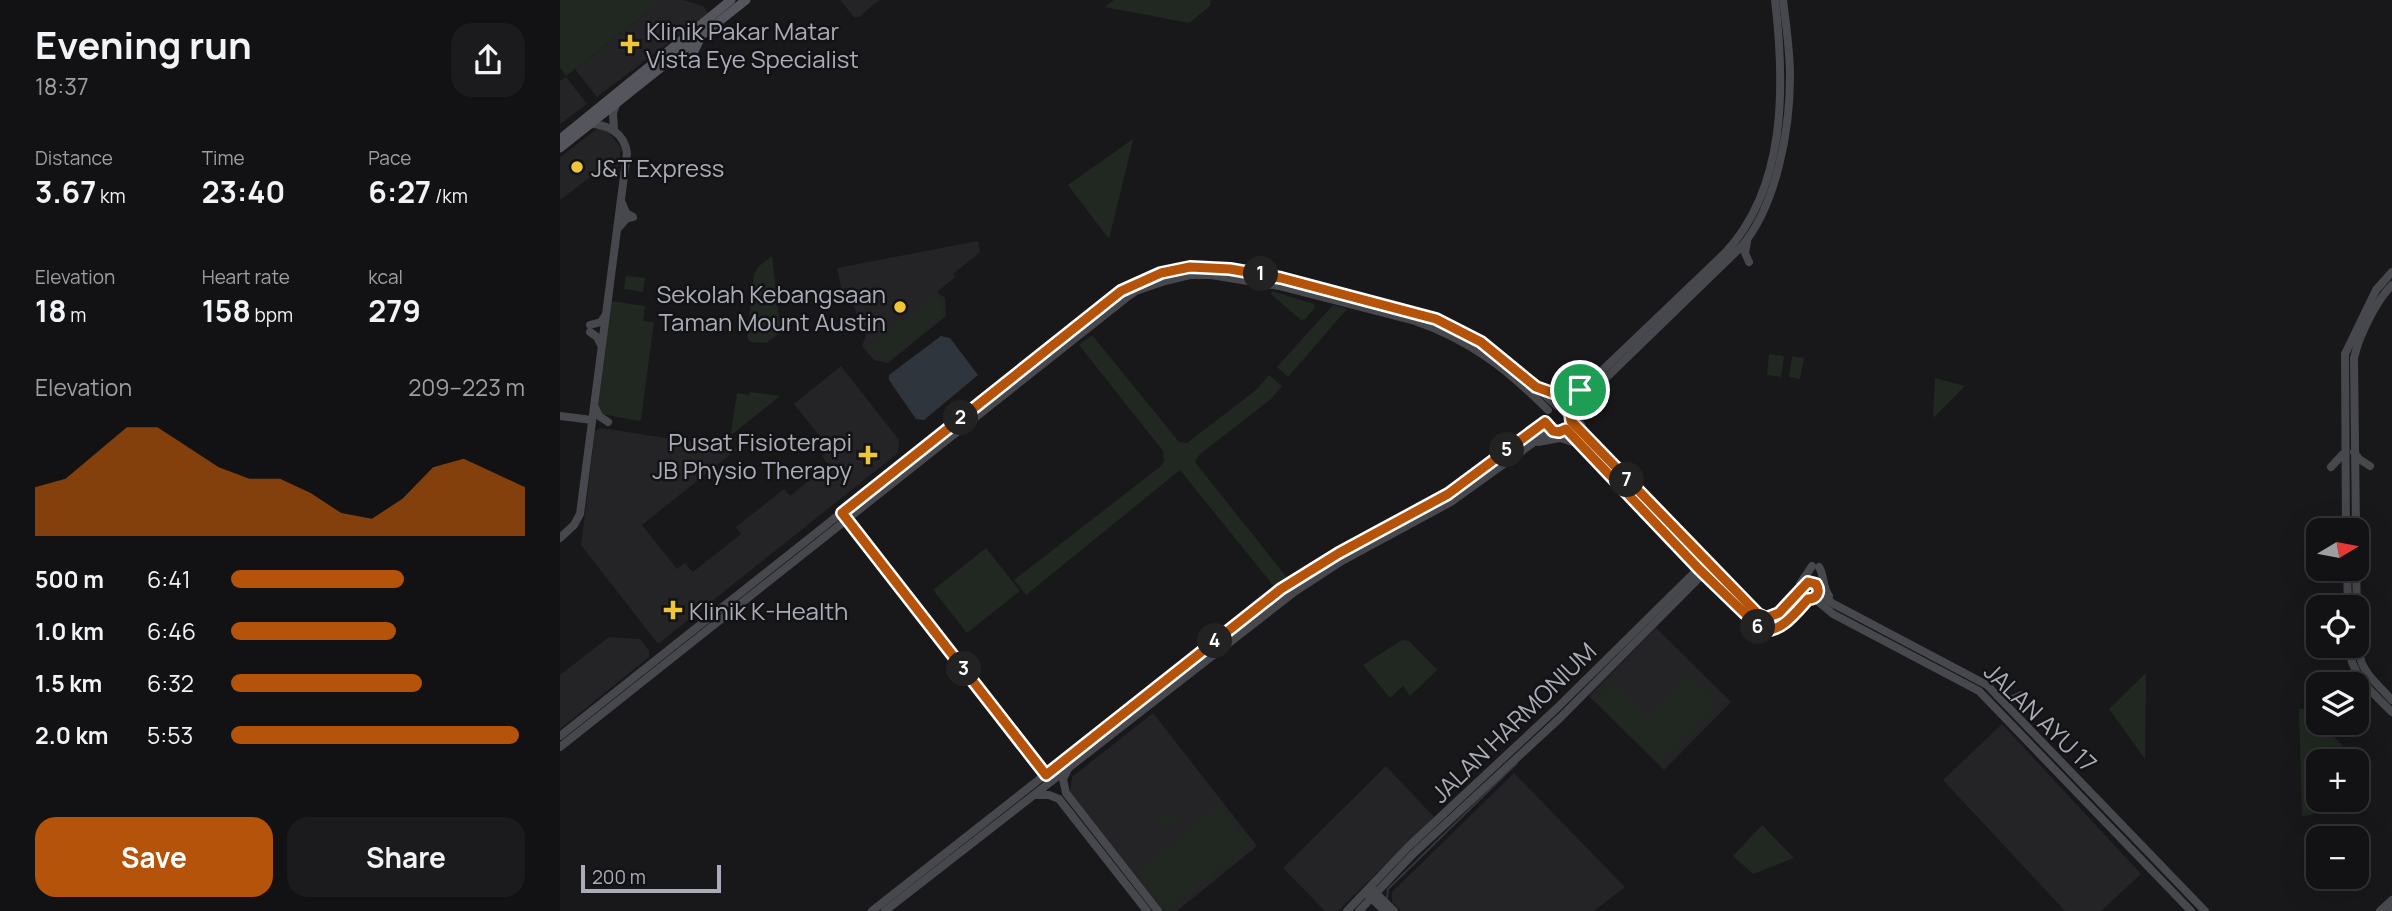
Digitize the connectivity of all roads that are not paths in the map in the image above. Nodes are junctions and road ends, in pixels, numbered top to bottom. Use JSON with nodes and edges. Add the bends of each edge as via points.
{"nodes":[{"id":1,"x":731,"y":0,"type":"edge"},
{"id":2,"x":746,"y":0,"type":"edge"},
{"id":3,"x":1775,"y":0,"type":"edge"},
{"id":4,"x":1785,"y":0,"type":"edge"},
{"id":5,"x":673,"y":48,"type":"junction"},
{"id":6,"x":688,"y":53,"type":"junction"},
{"id":7,"x":617,"y":102,"type":"junction"},
{"id":8,"x":588,"y":124,"type":"junction"},
{"id":9,"x":614,"y":130,"type":"junction"},
{"id":10,"x":560,"y":139,"type":"edge"},
{"id":11,"x":560,"y":148,"type":"edge"},
{"id":12,"x":622,"y":200,"type":"junction"},
{"id":13,"x":618,"y":230,"type":"junction"},
{"id":14,"x":1748,"y":239,"type":"junction"},
{"id":15,"x":1749,"y":262,"type":"dead end"},
{"id":16,"x":2392,"y":272,"type":"edge"},
{"id":17,"x":2392,"y":285,"type":"edge"},
{"id":18,"x":608,"y":307,"type":"junction"},
{"id":19,"x":601,"y":355,"type":"junction"},
{"id":20,"x":1532,"y":389,"type":"junction"},
{"id":21,"x":1580,"y":390,"type":"junction"},
{"id":22,"x":595,"y":401,"type":"junction"},
{"id":23,"x":1582,"y":401,"type":"junction"},
{"id":24,"x":1548,"y":411,"type":"junction"},
{"id":25,"x":1565,"y":415,"type":"junction"},
{"id":26,"x":560,"y":416,"type":"edge"},
{"id":27,"x":575,"y":418,"type":"junction"},
{"id":28,"x":592,"y":420,"type":"junction"},
{"id":29,"x":1548,"y":426,"type":"junction"},
{"id":30,"x":1536,"y":427,"type":"junction"},
{"id":31,"x":589,"y":435,"type":"junction"},
{"id":32,"x":1586,"y":443,"type":"junction"},
{"id":33,"x":1532,"y":444,"type":"junction"},
{"id":34,"x":2354,"y":452,"type":"junction"},
{"id":35,"x":2344,"y":453,"type":"junction"},
{"id":36,"x":2370,"y":466,"type":"dead end"},
{"id":37,"x":2331,"y":467,"type":"dead end"},
{"id":38,"x":845,"y":516,"type":"junction"},
{"id":39,"x":2346,"y":518,"type":"edge"},
{"id":40,"x":2356,"y":518,"type":"edge"},
{"id":41,"x":560,"y":538,"type":"edge"},
{"id":42,"x":1687,"y":556,"type":"junction"},
{"id":43,"x":1709,"y":564,"type":"junction"},
{"id":44,"x":1702,"y":571,"type":"junction"},
{"id":45,"x":764,"y":580,"type":"junction"},
{"id":46,"x":1692,"y":581,"type":"junction"},
{"id":47,"x":1715,"y":584,"type":"junction"},
{"id":48,"x":1801,"y":592,"type":"junction"},
{"id":49,"x":1813,"y":596,"type":"junction"},
{"id":50,"x":1788,"y":605,"type":"junction"},
{"id":51,"x":1830,"y":607,"type":"junction"},
{"id":52,"x":1793,"y":615,"type":"junction"},
{"id":53,"x":2351,"y":658,"type":"edge"},
{"id":54,"x":2360,"y":658,"type":"edge"},
{"id":55,"x":1996,"y":694,"type":"junction"},
{"id":56,"x":2022,"y":695,"type":"dead end"},
{"id":57,"x":2392,"y":700,"type":"edge"},
{"id":58,"x":2392,"y":712,"type":"edge"},
{"id":59,"x":560,"y":736,"type":"edge"},
{"id":60,"x":560,"y":747,"type":"edge"},
{"id":61,"x":1070,"y":766,"type":"junction"},
{"id":62,"x":1046,"y":775,"type":"junction"},
{"id":63,"x":1033,"y":796,"type":"junction"},
{"id":64,"x":1063,"y":796,"type":"junction"},
{"id":65,"x":1371,"y":893,"type":"junction"},
{"id":66,"x":2392,"y":900,"type":"edge"},
{"id":67,"x":1385,"y":907,"type":"edge"},
{"id":68,"x":872,"y":911,"type":"edge"},
{"id":69,"x":886,"y":911,"type":"edge"},
{"id":70,"x":1147,"y":911,"type":"edge"},
{"id":71,"x":1158,"y":911,"type":"edge"},
{"id":72,"x":1347,"y":911,"type":"edge"},
{"id":73,"x":1359,"y":911,"type":"edge"},
{"id":74,"x":2191,"y":911,"type":"edge"},
{"id":75,"x":2205,"y":911,"type":"edge"},
{"id":76,"x":2380,"y":911,"type":"edge"}],
"edges":[{"from":1,"to":5,"type":"main road"},
{"from":2,"to":6,"type":"main road"},
{"from":3,"to":21,"type":"street","via":[[1781,54],[1780,113],[1765,182],[1749,220],[1725,253]]},
{"from":4,"to":14,"type":"street","via":[[1790,77],[1784,142],[1767,201]]},
{"from":5,"to":6,"type":"main road"},
{"from":5,"to":10,"type":"main road"},
{"from":6,"to":7,"type":"main road"},
{"from":7,"to":8,"type":"main road"},
{"from":7,"to":9,"type":"street"},
{"from":8,"to":9,"type":"street"},
{"from":8,"to":11,"type":"main road"},
{"from":9,"to":12,"type":"street","via":[[627,149]]},
{"from":12,"to":13,"type":"street"},
{"from":12,"to":13,"type":"street","via":[[626,213],[633,217],[623,221]]},
{"from":13,"to":18,"type":"street"},
{"from":14,"to":15,"type":"street","via":[[1745,253]]},
{"from":14,"to":23,"type":"street"},
{"from":16,"to":35,"type":"street","via":[[2376,290],[2345,354]]},
{"from":17,"to":34,"type":"street","via":[[2354,358]]},
{"from":18,"to":19,"type":"street"},
{"from":18,"to":19,"type":"street","via":[[601,322],[590,329]]},
{"from":19,"to":22,"type":"street"},
{"from":20,"to":21,"type":"street","via":[[1564,397]]},
{"from":20,"to":24,"type":"street"},
{"from":20,"to":25,"type":"street"},
{"from":20,"to":30,"type":"street","via":[[1541,410]]},
{"from":20,"to":38,"type":"street","via":[[1440,330],[1254,281],[1211,275],[1176,278],[1136,291],[1098,315]]},
{"from":21,"to":25,"type":"street"},
{"from":22,"to":27,"type":"street"},
{"from":22,"to":28,"type":"street"},
{"from":22,"to":31,"type":"street","via":[[597,414],[608,422],[594,427]]},
{"from":23,"to":25,"type":"street"},
{"from":23,"to":32,"type":"street","via":[[1579,420]]},
{"from":24,"to":25,"type":"street"},
{"from":24,"to":29,"type":"street"},
{"from":25,"to":29,"type":"street","via":[[1559,432]]},
{"from":25,"to":32,"type":"street"},
{"from":26,"to":27,"type":"street"},
{"from":27,"to":28,"type":"street"},
{"from":27,"to":31,"type":"street"},
{"from":28,"to":31,"type":"street"},
{"from":29,"to":30,"type":"street"},
{"from":29,"to":33,"type":"street"},
{"from":30,"to":62,"type":"street","via":[[1448,494],[1281,589]]},
{"from":31,"to":41,"type":"street","via":[[580,514]]},
{"from":32,"to":33,"type":"street","via":[[1560,438]]},
{"from":32,"to":42,"type":"street"},
{"from":32,"to":43,"type":"street"},
{"from":33,"to":61,"type":"street","via":[[1451,502],[1293,593]]},
{"from":34,"to":36,"type":"street"},
{"from":34,"to":40,"type":"street"},
{"from":35,"to":37,"type":"street"},
{"from":35,"to":39,"type":"street"},
{"from":38,"to":45,"type":"street"},
{"from":38,"to":62,"type":"street"},
{"from":42,"to":44,"type":"street"},
{"from":42,"to":46,"type":"street"},
{"from":43,"to":44,"type":"street","name":"JALAN HARMONIUM"},
{"from":43,"to":50,"type":"street","via":[[1762,617],[1773,616]]},
{"from":44,"to":46,"type":"street","name":"JALAN HARMONIUM"},
{"from":44,"to":47,"type":"street"},
{"from":45,"to":59,"type":"street"},
{"from":45,"to":60,"type":"street"},
{"from":46,"to":47,"type":"street"},
{"from":46,"to":65,"type":"street","name":"JALAN HARMONIUM","via":[[1408,848]]},
{"from":47,"to":52,"type":"street","via":[[1762,630],[1777,628]]},
{"from":48,"to":49,"type":"street","name":"JALAN AYU 17"},
{"from":48,"to":49,"type":"street","via":[[1804,584],[1811,582],[1816,584]]},
{"from":48,"to":50,"type":"street"},
{"from":49,"to":51,"type":"street","name":"JALAN AYU 17"},
{"from":49,"to":52,"type":"street"},
{"from":50,"to":51,"type":"street","via":[[1816,566],[1822,571]]},
{"from":51,"to":52,"type":"street","via":[[1811,606]]},
{"from":51,"to":55,"type":"street","name":"JALAN AYU 17","via":[[1969,674]]},
{"from":51,"to":74,"type":"street","name":"JALAN AYU 17","via":[[1979,691]]},
{"from":53,"to":58,"type":"street","via":[[2357,674]]},
{"from":54,"to":57,"type":"street"},
{"from":55,"to":56,"type":"street","via":[[2008,701]]},
{"from":55,"to":75,"type":"street","name":"JALAN AYU 17"},
{"from":61,"to":63,"type":"street"},
{"from":61,"to":64,"type":"street","via":[[1063,779]]},
{"from":62,"to":68,"type":"street"},
{"from":63,"to":64,"type":"street"},
{"from":63,"to":69,"type":"street"},
{"from":64,"to":70,"type":"street"},
{"from":64,"to":71,"type":"street"},
{"from":65,"to":67,"type":"street"},
{"from":65,"to":72,"type":"street","name":"JALAN HARMONIUM"},
{"from":65,"to":73,"type":"street","name":"JALAN HARMONIUM"},
{"from":66,"to":76,"type":"street"}]}
